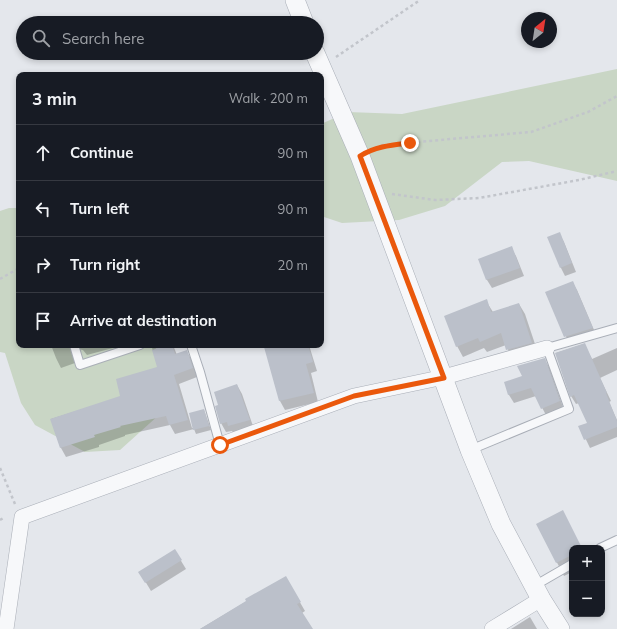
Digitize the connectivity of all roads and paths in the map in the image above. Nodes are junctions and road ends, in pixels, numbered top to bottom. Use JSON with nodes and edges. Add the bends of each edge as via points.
{"nodes":[{"id":1,"x":295,"y":0,"type":"edge"},
{"id":2,"x":420,"y":0,"type":"edge"},
{"id":3,"x":301,"y":16,"type":"edge"},
{"id":4,"x":324,"y":56,"type":"edge"},
{"id":5,"x":318,"y":60,"type":"edge"},
{"id":6,"x":323,"y":72,"type":"edge"},
{"id":7,"x":324,"y":74,"type":"edge"},
{"id":8,"x":617,"y":96,"type":"edge"},
{"id":9,"x":360,"y":156,"type":"junction"},
{"id":10,"x":617,"y":171,"type":"edge"},
{"id":11,"x":374,"y":192,"type":"junction"},
{"id":12,"x":16,"y":270,"type":"edge"},
{"id":13,"x":0,"y":279,"type":"edge"},
{"id":14,"x":617,"y":328,"type":"edge"},
{"id":15,"x":75,"y":348,"type":"edge"},
{"id":16,"x":131,"y":348,"type":"edge"},
{"id":17,"x":192,"y":348,"type":"edge"},
{"id":18,"x":548,"y":348,"type":"junction"},
{"id":19,"x":444,"y":378,"type":"junction"},
{"id":20,"x":220,"y":445,"type":"junction"},
{"id":21,"x":470,"y":450,"type":"junction"},
{"id":22,"x":0,"y":468,"type":"edge"},
{"id":23,"x":22,"y":517,"type":"junction"},
{"id":24,"x":617,"y":540,"type":"edge"},
{"id":25,"x":605,"y":546,"type":"edge"},
{"id":26,"x":569,"y":566,"type":"edge"},
{"id":27,"x":537,"y":593,"type":"junction"},
{"id":28,"x":6,"y":629,"type":"edge"},
{"id":29,"x":492,"y":629,"type":"edge"},
{"id":30,"x":560,"y":629,"type":"edge"}],
"edges":[{"from":1,"to":3,"type":"street"},
{"from":2,"to":4,"type":"path"},
{"from":5,"to":6,"type":"street"},
{"from":7,"to":9,"type":"street"},
{"from":8,"to":9,"type":"path","via":[[588,112],[531,132],[383,146],[368,150]]},
{"from":9,"to":11,"type":"street"},
{"from":10,"to":11,"type":"path","via":[[479,198],[435,200]]},
{"from":11,"to":19,"type":"street"},
{"from":12,"to":13,"type":"path"},
{"from":14,"to":18,"type":"lane"},
{"from":15,"to":16,"type":"lane","via":[[80,365]]},
{"from":17,"to":20,"type":"lane"},
{"from":18,"to":19,"type":"street"},
{"from":18,"to":21,"type":"lane","via":[[569,409]]},
{"from":19,"to":20,"type":"street","via":[[354,396]]},
{"from":19,"to":21,"type":"street"},
{"from":20,"to":23,"type":"street"},
{"from":21,"to":27,"type":"street","via":[[501,524]]},
{"from":22,"to":23,"type":"path"},
{"from":23,"to":28,"type":"street"},
{"from":24,"to":25,"type":"lane"},
{"from":26,"to":27,"type":"lane"},
{"from":27,"to":29,"type":"street"},
{"from":27,"to":30,"type":"street"}]}
